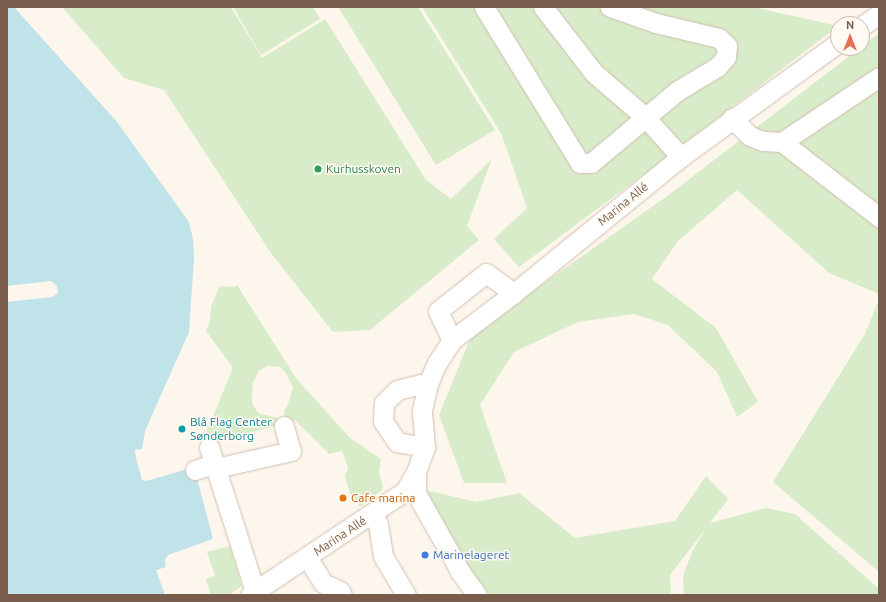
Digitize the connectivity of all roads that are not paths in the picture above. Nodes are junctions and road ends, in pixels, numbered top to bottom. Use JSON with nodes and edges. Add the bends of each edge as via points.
{"nodes":[{"id":1,"x":484,"y":7,"type":"edge"},
{"id":2,"x":543,"y":7,"type":"edge"},
{"id":3,"x":610,"y":7,"type":"edge"},
{"id":4,"x":879,"y":14,"type":"edge"},
{"id":5,"x":870,"y":20,"type":"edge"},
{"id":6,"x":830,"y":49,"type":"edge"},
{"id":7,"x":879,"y":77,"type":"edge"},
{"id":8,"x":732,"y":118,"type":"junction"},
{"id":9,"x":642,"y":120,"type":"junction"},
{"id":10,"x":782,"y":142,"type":"junction"},
{"id":11,"x":676,"y":160,"type":"junction"},
{"id":12,"x":879,"y":217,"type":"edge"},
{"id":13,"x":514,"y":293,"type":"junction"},
{"id":14,"x":452,"y":340,"type":"junction"},
{"id":15,"x":428,"y":384,"type":"junction"},
{"id":16,"x":284,"y":426,"type":"dead end"},
{"id":17,"x":425,"y":447,"type":"junction"},
{"id":18,"x":213,"y":460,"type":"junction"},
{"id":19,"x":195,"y":470,"type":"dead end"},
{"id":20,"x":416,"y":472,"type":"junction"},
{"id":21,"x":373,"y":514,"type":"junction"},
{"id":22,"x":307,"y":557,"type":"junction"},
{"id":23,"x":253,"y":593,"type":"edge"},
{"id":24,"x":342,"y":595,"type":"edge"},
{"id":25,"x":406,"y":595,"type":"edge"},
{"id":26,"x":477,"y":595,"type":"edge"}],
"edges":[{"from":1,"to":9,"type":"street","via":[[580,163],[591,163]]},
{"from":2,"to":9,"type":"street","via":[[594,73]]},
{"from":3,"to":9,"type":"street","via":[[656,23],[719,38],[727,46],[726,57],[717,67],[677,91]]},
{"from":4,"to":5,"type":"street"},
{"from":6,"to":8,"type":"street","name":"Marina Allé"},
{"from":7,"to":10,"type":"street"},
{"from":8,"to":10,"type":"street","via":[[750,136],[764,141]]},
{"from":8,"to":11,"type":"street","name":"Marina Allé"},
{"from":9,"to":11,"type":"street"},
{"from":10,"to":12,"type":"street"},
{"from":11,"to":13,"type":"street","name":"Marina Allé"},
{"from":13,"to":14,"type":"street","name":"Marina Allé"},
{"from":13,"to":14,"type":"street","via":[[486,273],[438,311]]},
{"from":14,"to":15,"type":"street","name":"Marina Allé","via":[[437,363]]},
{"from":15,"to":17,"type":"street","name":"Marina Allé","via":[[422,410]]},
{"from":15,"to":17,"type":"street","via":[[397,390],[384,402],[383,421],[397,442]]},
{"from":16,"to":18,"type":"street","via":[[291,451]]},
{"from":17,"to":20,"type":"street","name":"Marina Allé"},
{"from":18,"to":19,"type":"street"},
{"from":18,"to":23,"type":"street","name":"Marina Allé"},
{"from":20,"to":21,"type":"street","name":"Marina Allé","via":[[405,491]]},
{"from":20,"to":26,"type":"street","name":"Marina Allé","via":[[416,493],[461,573]]},
{"from":21,"to":22,"type":"street","name":"Marina Allé"},
{"from":21,"to":25,"type":"street","via":[[378,524],[383,556]]},
{"from":22,"to":23,"type":"street","name":"Marina Allé"},
{"from":22,"to":24,"type":"street","via":[[323,583]]}]}
